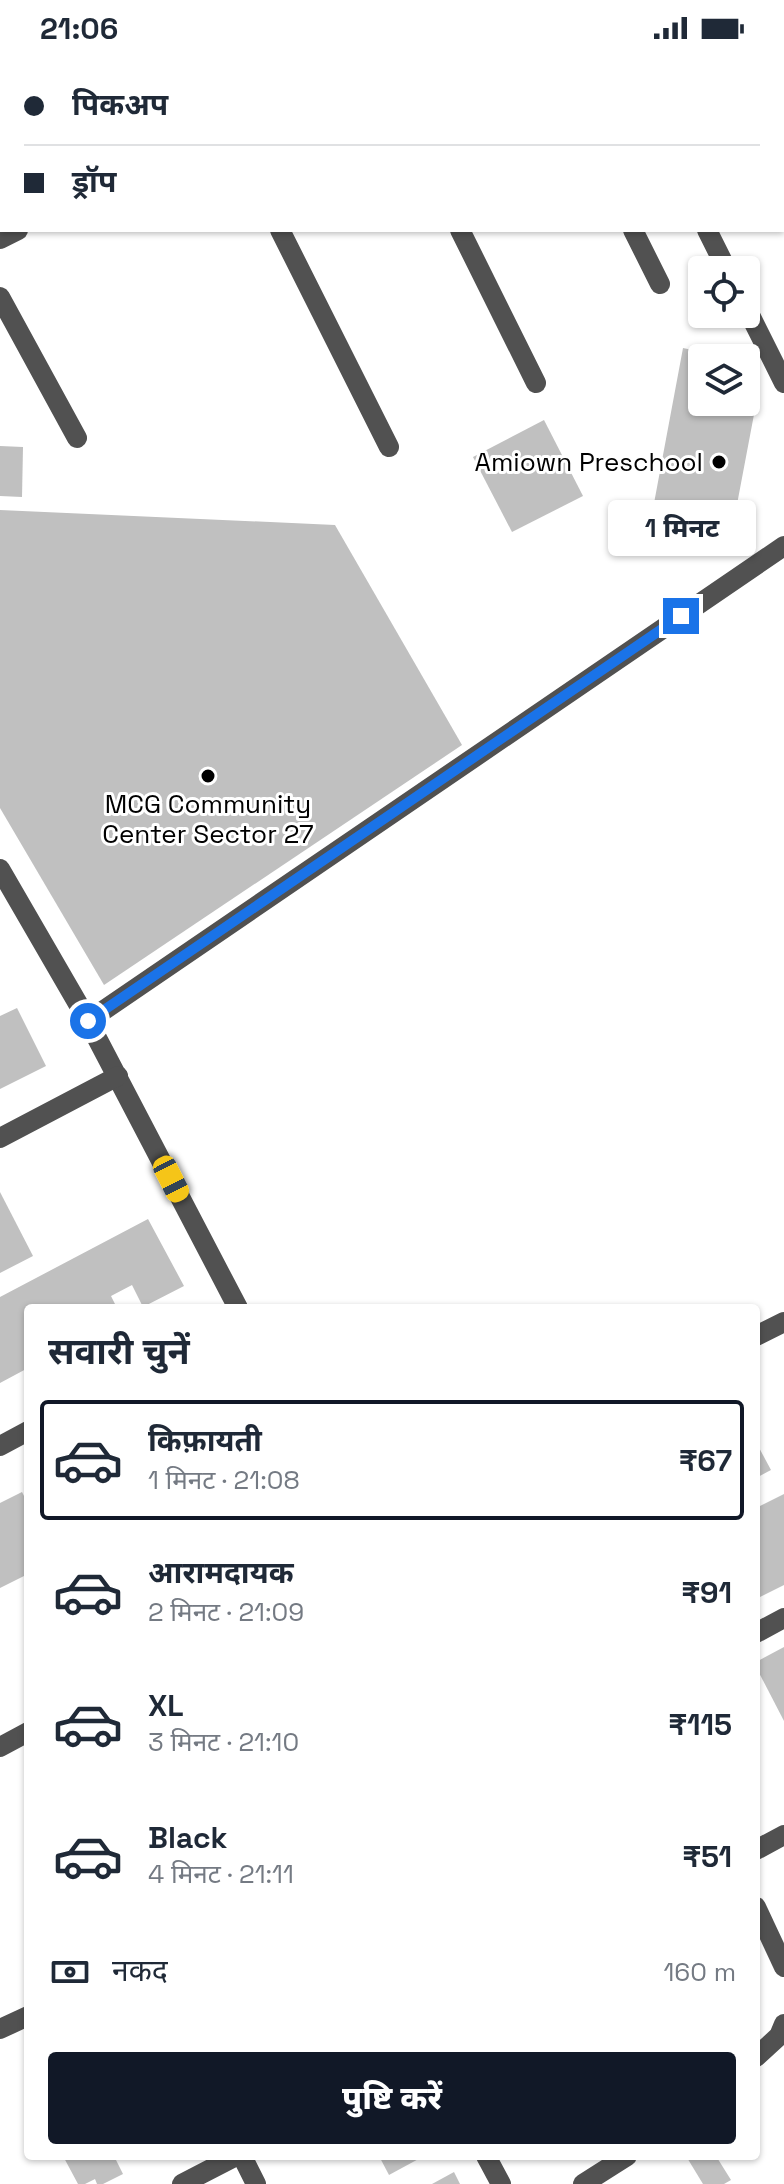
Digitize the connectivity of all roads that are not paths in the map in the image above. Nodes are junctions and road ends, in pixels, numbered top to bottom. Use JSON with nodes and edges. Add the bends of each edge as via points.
{"nodes":[{"id":1,"x":281,"y":232,"type":"edge"},
{"id":2,"x":461,"y":232,"type":"edge"},
{"id":3,"x":634,"y":232,"type":"edge"},
{"id":4,"x":708,"y":232,"type":"edge"},
{"id":5,"x":720,"y":256,"type":"edge"},
{"id":6,"x":660,"y":284,"type":"dead end"},
{"id":7,"x":0,"y":297,"type":"edge"},
{"id":8,"x":756,"y":328,"type":"edge"},
{"id":9,"x":536,"y":383,"type":"dead end"},
{"id":10,"x":784,"y":383,"type":"edge"},
{"id":11,"x":77,"y":438,"type":"dead end"},
{"id":12,"x":389,"y":447,"type":"dead end"},
{"id":13,"x":784,"y":546,"type":"edge"},
{"id":14,"x":0,"y":869,"type":"edge"},
{"id":15,"x":88,"y":1021,"type":"junction"},
{"id":16,"x":118,"y":1076,"type":"junction"},
{"id":17,"x":0,"y":1138,"type":"edge"},
{"id":18,"x":236,"y":1304,"type":"edge"},
{"id":19,"x":784,"y":1322,"type":"edge"},
{"id":20,"x":760,"y":1334,"type":"edge"},
{"id":21,"x":24,"y":1433,"type":"edge"},
{"id":22,"x":0,"y":1446,"type":"edge"},
{"id":23,"x":784,"y":1618,"type":"edge"},
{"id":24,"x":760,"y":1631,"type":"edge"},
{"id":25,"x":24,"y":1734,"type":"edge"},
{"id":26,"x":0,"y":1747,"type":"edge"},
{"id":27,"x":784,"y":1835,"type":"edge"},
{"id":28,"x":760,"y":1848,"type":"edge"},
{"id":29,"x":760,"y":1916,"type":"edge"},
{"id":30,"x":784,"y":1967,"type":"edge"},
{"id":31,"x":24,"y":2018,"type":"edge"},
{"id":32,"x":784,"y":2024,"type":"edge"},
{"id":33,"x":0,"y":2029,"type":"edge"},
{"id":34,"x":760,"y":2053,"type":"edge"},
{"id":35,"x":231,"y":2160,"type":"edge"},
{"id":36,"x":241,"y":2160,"type":"edge"},
{"id":37,"x":488,"y":2160,"type":"edge"},
{"id":38,"x":621,"y":2160,"type":"edge"},
{"id":39,"x":182,"y":2184,"type":"edge"},
{"id":40,"x":256,"y":2184,"type":"edge"},
{"id":41,"x":501,"y":2184,"type":"edge"},
{"id":42,"x":583,"y":2184,"type":"edge"}],
"edges":[{"from":1,"to":12,"type":"street"},
{"from":2,"to":9,"type":"street"},
{"from":3,"to":6,"type":"street"},
{"from":4,"to":5,"type":"street"},
{"from":7,"to":11,"type":"street"},
{"from":8,"to":10,"type":"street"},
{"from":13,"to":15,"type":"street"},
{"from":14,"to":15,"type":"street"},
{"from":15,"to":16,"type":"street"},
{"from":16,"to":17,"type":"street"},
{"from":16,"to":18,"type":"street"},
{"from":19,"to":20,"type":"street"},
{"from":21,"to":22,"type":"street"},
{"from":23,"to":24,"type":"street"},
{"from":25,"to":26,"type":"street"},
{"from":27,"to":28,"type":"street"},
{"from":29,"to":30,"type":"street"},
{"from":31,"to":33,"type":"street"},
{"from":32,"to":34,"type":"street"},
{"from":35,"to":39,"type":"street"},
{"from":36,"to":40,"type":"street"},
{"from":37,"to":41,"type":"street"},
{"from":38,"to":42,"type":"street"}]}
